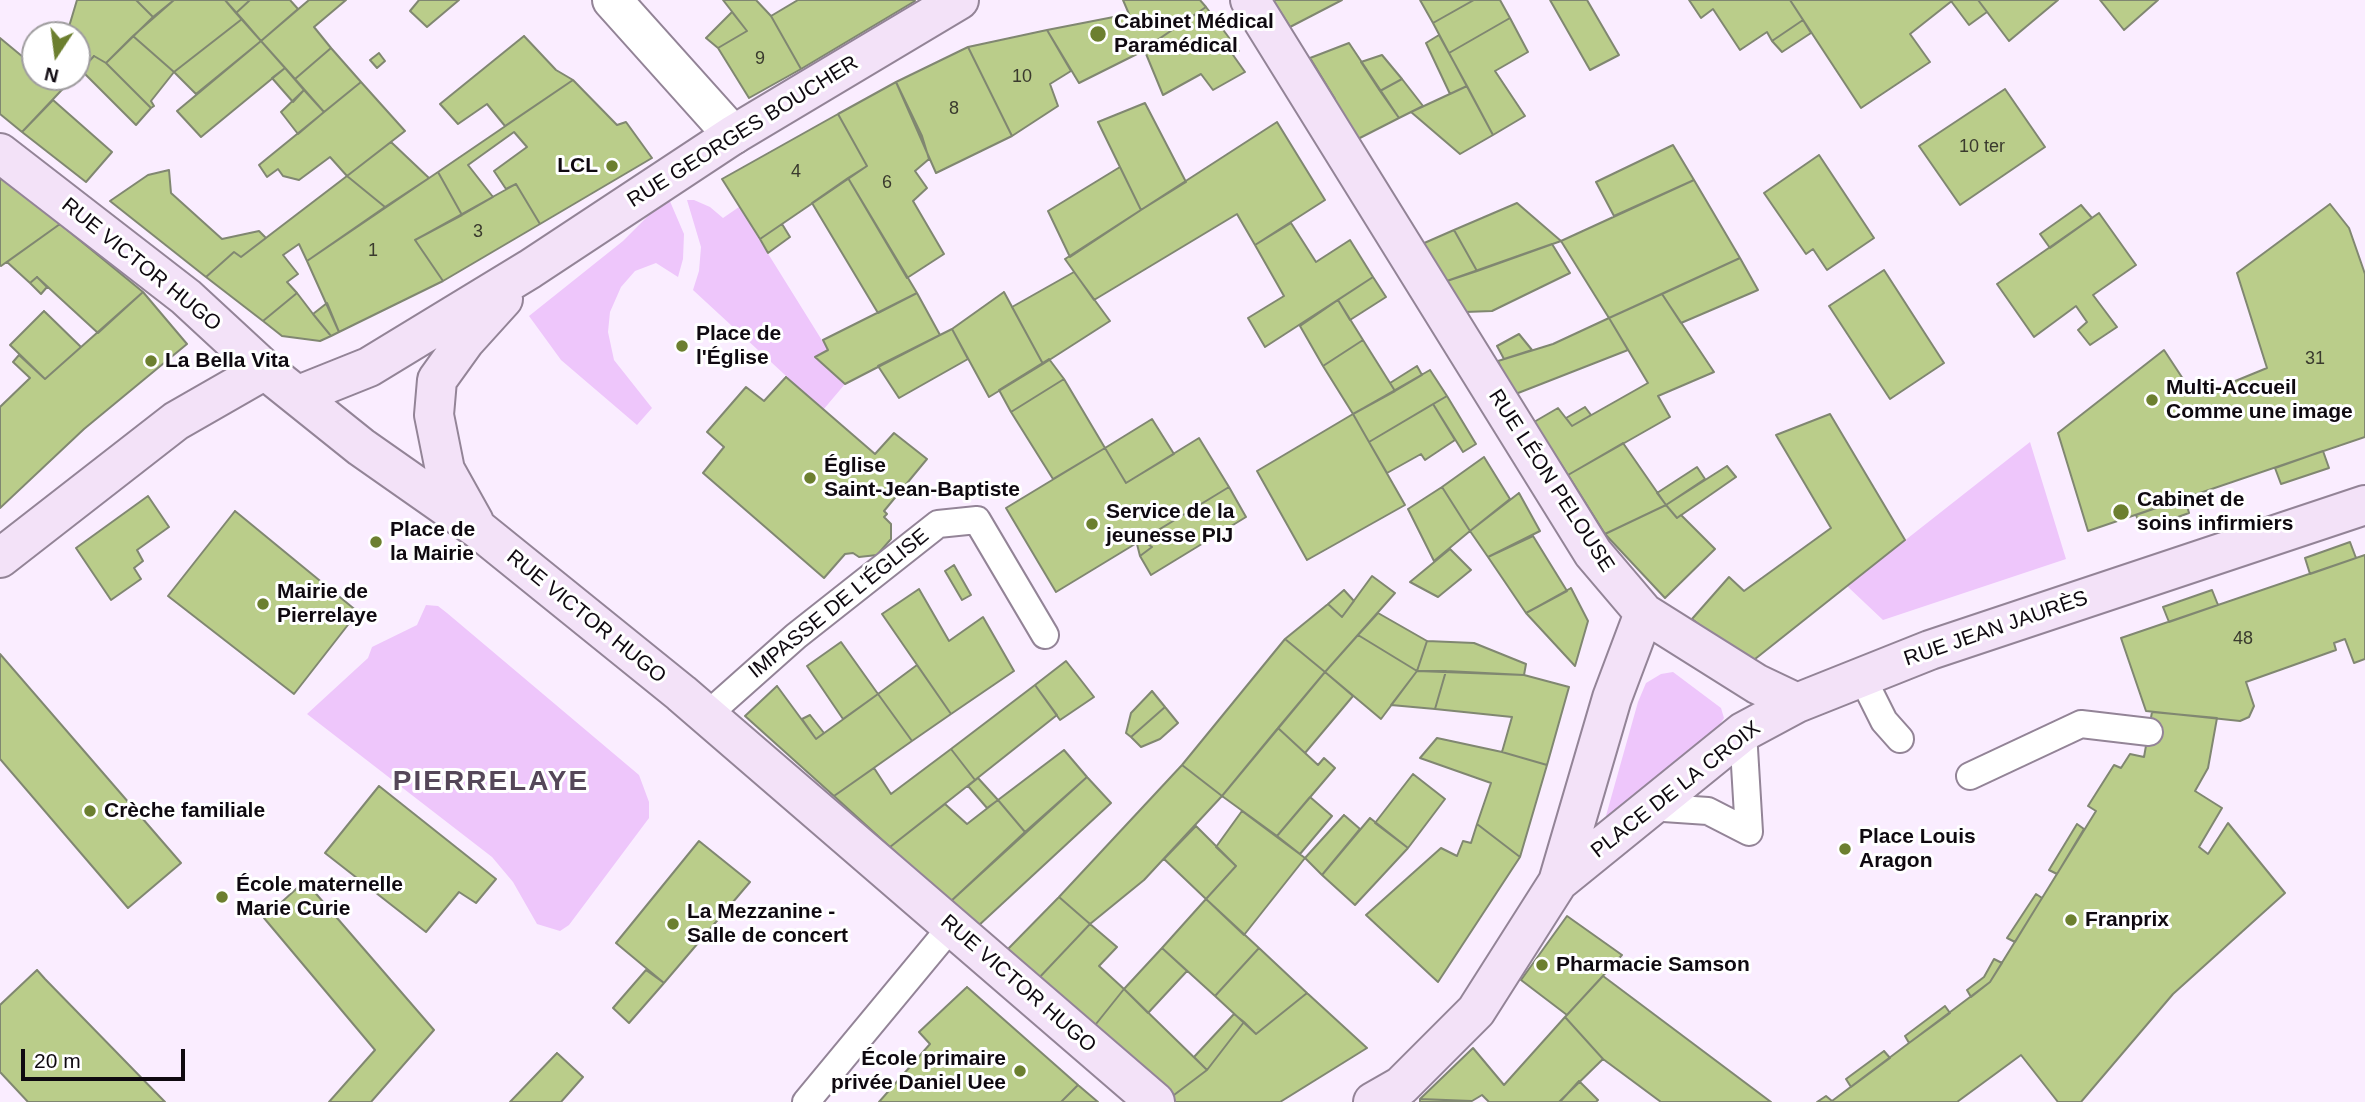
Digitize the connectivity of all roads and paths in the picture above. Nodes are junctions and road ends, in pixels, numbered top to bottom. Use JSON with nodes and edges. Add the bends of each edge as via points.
{"nodes":[{"id":1,"x":612,"y":0,"type":"edge"},
{"id":2,"x":959,"y":0,"type":"edge"},
{"id":3,"x":1250,"y":0,"type":"edge"},
{"id":4,"x":733,"y":135,"type":"junction"},
{"id":5,"x":0,"y":153,"type":"edge"},
{"id":6,"x":530,"y":269,"type":"junction"},
{"id":7,"x":265,"y":370,"type":"junction"},
{"id":8,"x":299,"y":395,"type":"junction"},
{"id":9,"x":2365,"y":505,"type":"edge"},
{"id":10,"x":478,"y":529,"type":"junction"},
{"id":11,"x":0,"y":558,"type":"edge"},
{"id":12,"x":1644,"y":613,"type":"junction"},
{"id":13,"x":1045,"y":635,"type":"dead end"},
{"id":14,"x":1862,"y":677,"type":"junction"},
{"id":15,"x":1797,"y":703,"type":"junction"},
{"id":16,"x":706,"y":716,"type":"junction"},
{"id":17,"x":1743,"y":732,"type":"junction"},
{"id":18,"x":2149,"y":732,"type":"dead end"},
{"id":19,"x":1900,"y":739,"type":"dead end"},
{"id":20,"x":1970,"y":776,"type":"dead end"},
{"id":21,"x":1648,"y":807,"type":"junction"},
{"id":22,"x":1558,"y":882,"type":"junction"},
{"id":23,"x":951,"y":927,"type":"junction"},
{"id":24,"x":806,"y":1102,"type":"edge"},
{"id":25,"x":1155,"y":1102,"type":"edge"},
{"id":26,"x":1373,"y":1102,"type":"edge"}],
"edges":[{"from":1,"to":4,"type":"street"},
{"from":2,"to":4,"type":"street","name":"RUE GEORGES BOUCHER"},
{"from":3,"to":12,"type":"street","name":"RUE LÉON PELOUSE","via":[[1593,553]]},
{"from":4,"to":6,"type":"street","name":"RUE GEORGES BOUCHER"},
{"from":5,"to":7,"type":"street","name":"RUE VICTOR HUGO","via":[[186,297]]},
{"from":6,"to":8,"type":"street","name":"RUE GEORGES BOUCHER","via":[[369,368]]},
{"from":6,"to":10,"type":"street","name":"RUE GEORGES BOUCHER","via":[[465,341],[437,380],[435,415],[445,470]]},
{"from":7,"to":8,"type":"street","name":"RUE VICTOR HUGO"},
{"from":7,"to":11,"type":"street","via":[[176,421]]},
{"from":8,"to":10,"type":"street","name":"RUE VICTOR HUGO","via":[[361,447]]},
{"from":9,"to":14,"type":"street","name":"RUE JEAN JAURÈS"},
{"from":10,"to":16,"type":"street","name":"RUE VICTOR HUGO"},
{"from":12,"to":15,"type":"street","via":[[1757,684]]},
{"from":12,"to":22,"type":"street","via":[[1612,698]]},
{"from":13,"to":16,"type":"lane","name":"IMPASSE DE L'ÉGLISE","via":[[977,520],[938,524],[796,636]]},
{"from":14,"to":15,"type":"street","name":"RUE JEAN JAURÈS"},
{"from":14,"to":19,"type":"lane","via":[[1884,721]]},
{"from":15,"to":17,"type":"street","name":"PLACE DE LA CROIX"},
{"from":16,"to":23,"type":"street","name":"RUE VICTOR HUGO"},
{"from":17,"to":21,"type":"street","name":"PLACE DE LA CROIX"},
{"from":17,"to":21,"type":"lane","via":[[1749,832],[1708,811]]},
{"from":18,"to":20,"type":"lane","via":[[2081,724]]},
{"from":21,"to":22,"type":"street","name":"PLACE DE LA CROIX"},
{"from":22,"to":26,"type":"street","via":[[1476,1011],[1401,1086]]},
{"from":23,"to":24,"type":"lane"},
{"from":23,"to":25,"type":"street","name":"RUE VICTOR HUGO"}]}
